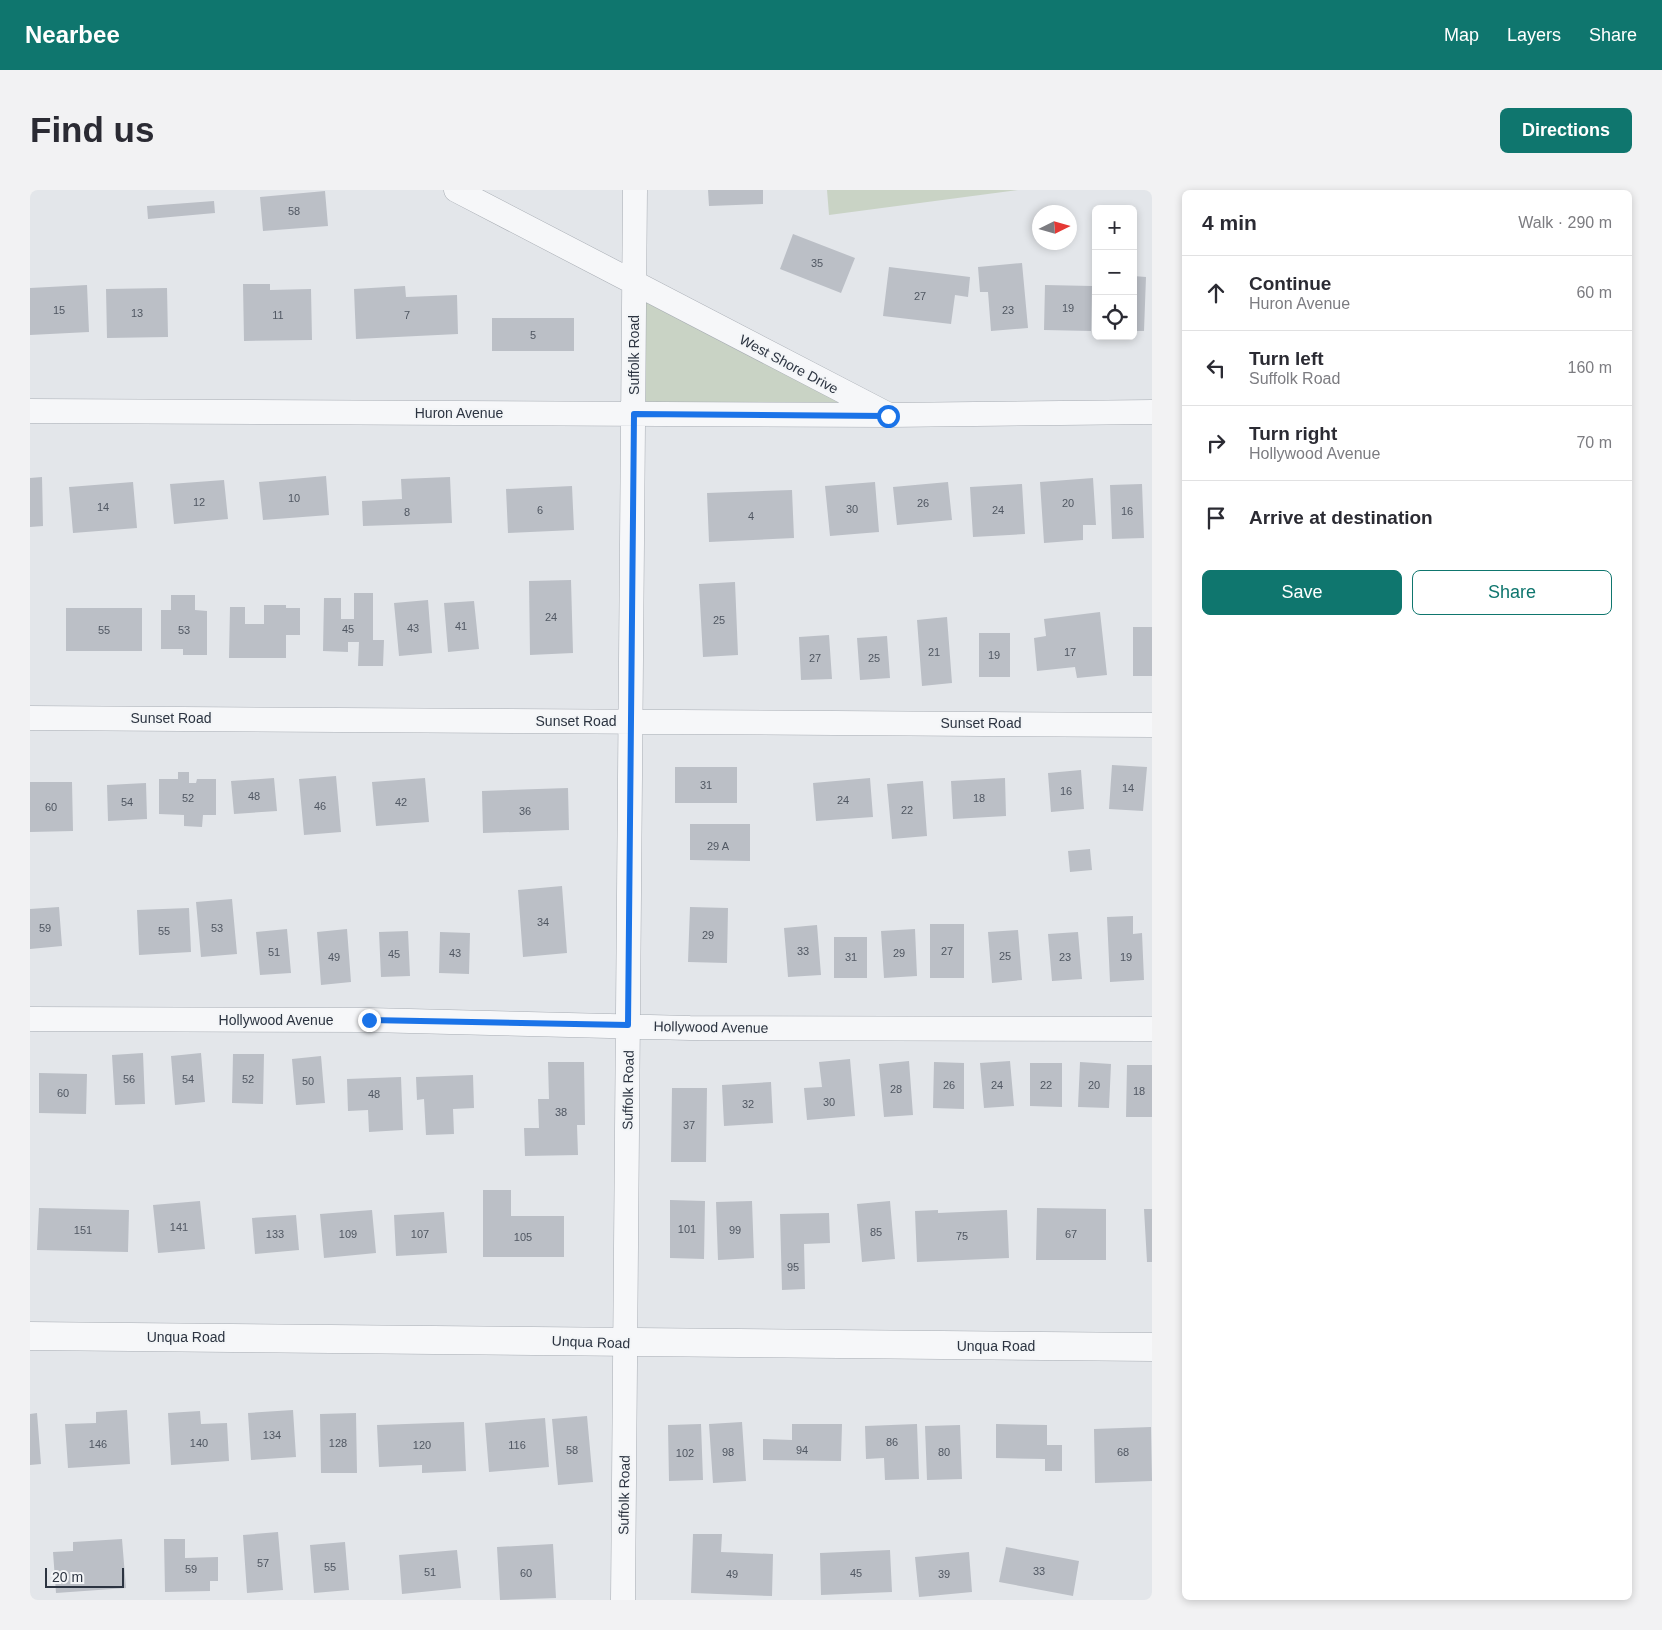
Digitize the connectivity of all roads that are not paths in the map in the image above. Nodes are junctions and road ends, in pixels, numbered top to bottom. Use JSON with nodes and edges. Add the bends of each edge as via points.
{"nodes":[{"id":1,"x":456,"y":190,"type":"edge"},
{"id":2,"x":635,"y":190,"type":"edge"},
{"id":3,"x":635,"y":284,"type":"junction"},
{"id":4,"x":30,"y":411,"type":"edge"},
{"id":5,"x":1152,"y":412,"type":"edge"},
{"id":6,"x":634,"y":414,"type":"junction"},
{"id":7,"x":888,"y":416,"type":"junction"},
{"id":8,"x":30,"y":718,"type":"edge"},
{"id":9,"x":631,"y":721,"type":"junction"},
{"id":10,"x":1152,"y":724,"type":"edge"},
{"id":11,"x":30,"y":1019,"type":"edge"},
{"id":12,"x":628,"y":1025,"type":"junction"},
{"id":13,"x":1152,"y":1029,"type":"edge"},
{"id":14,"x":30,"y":1336,"type":"edge"},
{"id":15,"x":625,"y":1344,"type":"junction"},
{"id":16,"x":1152,"y":1348,"type":"edge"},
{"id":17,"x":623,"y":1600,"type":"edge"}],
"edges":[{"from":1,"to":3,"type":"street","name":"West Shore Drive"},
{"from":2,"to":3,"type":"street","name":"Suffolk Road"},
{"from":3,"to":6,"type":"street","name":"Suffolk Road"},
{"from":3,"to":7,"type":"street","name":"West Shore Drive"},
{"from":4,"to":6,"type":"street","name":"Huron Avenue"},
{"from":5,"to":7,"type":"street","name":"West Shore Drive"},
{"from":6,"to":7,"type":"street","name":"Huron Avenue"},
{"from":6,"to":9,"type":"street","name":"Suffolk Road"},
{"from":8,"to":9,"type":"street","name":"Sunset Road"},
{"from":9,"to":10,"type":"street","name":"Sunset Road"},
{"from":9,"to":12,"type":"street","name":"Suffolk Road"},
{"from":11,"to":12,"type":"street","name":"Hollywood Avenue"},
{"from":12,"to":13,"type":"street","name":"Hollywood Avenue","via":[[690,1028]]},
{"from":12,"to":15,"type":"street","name":"Suffolk Road"},
{"from":14,"to":15,"type":"street","name":"Unqua Road","via":[[548,1340]]},
{"from":15,"to":16,"type":"street","name":"Unqua Road"},
{"from":15,"to":17,"type":"street","name":"Suffolk Road"}]}
